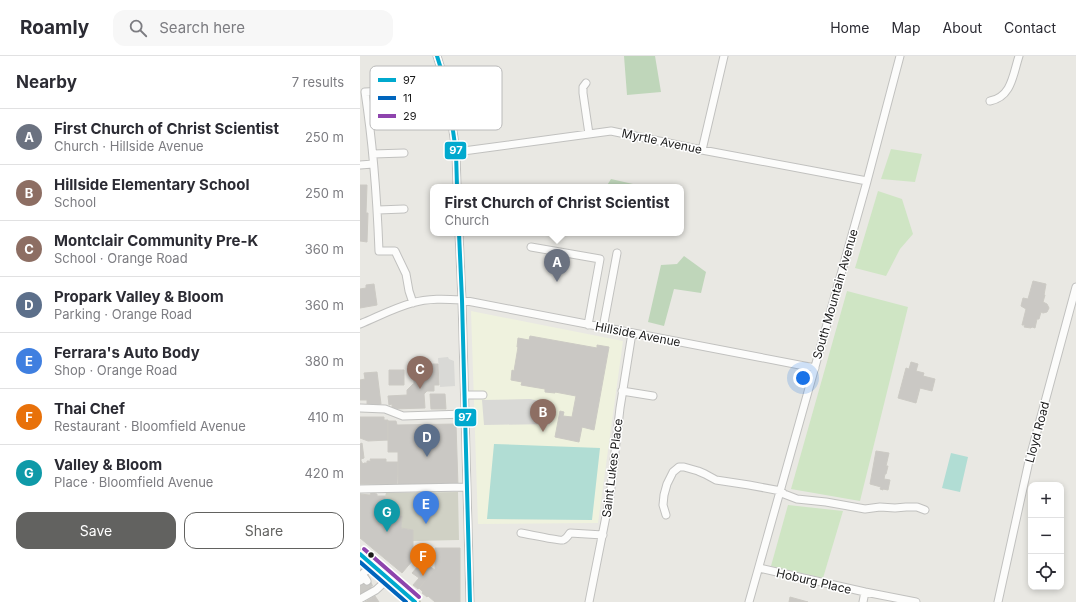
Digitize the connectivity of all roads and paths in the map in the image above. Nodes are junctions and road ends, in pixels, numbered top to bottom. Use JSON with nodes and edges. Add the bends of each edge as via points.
{"nodes":[{"id":1,"x":437,"y":56,"type":"edge"},
{"id":2,"x":724,"y":56,"type":"edge"},
{"id":3,"x":900,"y":56,"type":"edge"},
{"id":4,"x":1019,"y":56,"type":"edge"},
{"id":5,"x":440,"y":66,"type":"edge"},
{"id":6,"x":586,"y":83,"type":"dead end"},
{"id":7,"x":370,"y":92,"type":"edge"},
{"id":8,"x":990,"y":101,"type":"dead end"},
{"id":9,"x":370,"y":127,"type":"edge"},
{"id":10,"x":370,"y":130,"type":"edge"},
{"id":11,"x":453,"y":130,"type":"edge"},
{"id":12,"x":589,"y":134,"type":"junction"},
{"id":13,"x":702,"y":150,"type":"junction"},
{"id":14,"x":456,"y":152,"type":"junction"},
{"id":15,"x":404,"y":153,"type":"dead end"},
{"id":16,"x":373,"y":154,"type":"junction"},
{"id":17,"x":373,"y":164,"type":"junction"},
{"id":18,"x":360,"y":166,"type":"edge"},
{"id":19,"x":867,"y":181,"type":"junction"},
{"id":20,"x":457,"y":184,"type":"edge"},
{"id":21,"x":404,"y":209,"type":"dead end"},
{"id":22,"x":378,"y":210,"type":"junction"},
{"id":23,"x":459,"y":236,"type":"edge"},
{"id":24,"x":531,"y":247,"type":"dead end"},
{"id":25,"x":617,"y":253,"type":"dead end"},
{"id":26,"x":1076,"y":287,"type":"edge"},
{"id":27,"x":462,"y":300,"type":"junction"},
{"id":28,"x":413,"y":303,"type":"junction"},
{"id":29,"x":373,"y":318,"type":"junction"},
{"id":30,"x":360,"y":320,"type":"edge"},
{"id":31,"x":360,"y":324,"type":"edge"},
{"id":32,"x":588,"y":325,"type":"junction"},
{"id":33,"x":603,"y":328,"type":"junction"},
{"id":34,"x":632,"y":333,"type":"junction"},
{"id":35,"x":815,"y":368,"type":"junction"},
{"id":36,"x":622,"y":391,"type":"junction"},
{"id":37,"x":465,"y":395,"type":"junction"},
{"id":38,"x":484,"y":395,"type":"dead end"},
{"id":39,"x":653,"y":396,"type":"dead end"},
{"id":40,"x":360,"y":408,"type":"edge"},
{"id":41,"x":465,"y":414,"type":"junction"},
{"id":42,"x":467,"y":487,"type":"junction"},
{"id":43,"x":360,"y":489,"type":"edge"},
{"id":44,"x":781,"y":491,"type":"junction"},
{"id":45,"x":925,"y":510,"type":"dead end"},
{"id":46,"x":666,"y":515,"type":"dead end"},
{"id":47,"x":521,"y":534,"type":"dead end"},
{"id":48,"x":603,"y":535,"type":"junction"},
{"id":49,"x":360,"y":554,"type":"edge"},
{"id":50,"x":373,"y":565,"type":"junction"},
{"id":51,"x":759,"y":568,"type":"junction"},
{"id":52,"x":360,"y":576,"type":"edge"},
{"id":53,"x":388,"y":579,"type":"junction"},
{"id":54,"x":865,"y":592,"type":"junction"},
{"id":55,"x":367,"y":594,"type":"edge"},
{"id":56,"x":900,"y":601,"type":"edge"},
{"id":57,"x":415,"y":602,"type":"edge"},
{"id":58,"x":470,"y":602,"type":"edge"},
{"id":59,"x":589,"y":602,"type":"edge"},
{"id":60,"x":750,"y":602,"type":"edge"},
{"id":61,"x":863,"y":602,"type":"edge"},
{"id":62,"x":916,"y":602,"type":"edge"},
{"id":63,"x":998,"y":602,"type":"edge"}],
"edges":[{"from":1,"to":5,"type":"street"},
{"from":2,"to":13,"type":"street"},
{"from":3,"to":19,"type":"street","name":"South Mountain Avenue"},
{"from":4,"to":8,"type":"street","via":[[1009,88],[1004,95]]},
{"from":6,"to":12,"type":"street","via":[[583,92]]},
{"from":7,"to":9,"type":"street","via":[[365,92]]},
{"from":10,"to":16,"type":"street"},
{"from":11,"to":14,"type":"street"},
{"from":12,"to":13,"type":"street","name":"Myrtle Avenue","via":[[611,131]]},
{"from":12,"to":14,"type":"street","name":"Myrtle Avenue"},
{"from":13,"to":19,"type":"street","name":"Myrtle Avenue"},
{"from":14,"to":20,"type":"street"},
{"from":15,"to":16,"type":"street"},
{"from":16,"to":17,"type":"street"},
{"from":17,"to":18,"type":"street"},
{"from":17,"to":22,"type":"street"},
{"from":19,"to":35,"type":"street","name":"South Mountain Avenue"},
{"from":21,"to":22,"type":"street"},
{"from":22,"to":28,"type":"street","via":[[379,251],[395,251],[406,274]]},
{"from":23,"to":27,"type":"street"},
{"from":24,"to":32,"type":"street","via":[[600,259]]},
{"from":25,"to":33,"type":"street"},
{"from":26,"to":63,"type":"street","name":"Lloyd Road","via":[[1029,461]]},
{"from":27,"to":28,"type":"street","name":"Hillside Avenue","via":[[444,299]]},
{"from":27,"to":32,"type":"street","name":"Hillside Avenue"},
{"from":27,"to":37,"type":"street"},
{"from":28,"to":29,"type":"street","name":"Hillside Avenue"},
{"from":29,"to":30,"type":"street"},
{"from":29,"to":31,"type":"street"},
{"from":32,"to":33,"type":"street","name":"Hillside Avenue"},
{"from":33,"to":34,"type":"street","name":"Hillside Avenue"},
{"from":34,"to":35,"type":"street","name":"Hillside Avenue"},
{"from":34,"to":36,"type":"street","name":"Saint Lukes Place"},
{"from":35,"to":44,"type":"street","name":"South Mountain Avenue"},
{"from":36,"to":39,"type":"street"},
{"from":36,"to":48,"type":"street","name":"Saint Lukes Place"},
{"from":37,"to":38,"type":"street"},
{"from":37,"to":41,"type":"street"},
{"from":40,"to":41,"type":"street","via":[[385,409],[402,416]]},
{"from":41,"to":42,"type":"street"},
{"from":42,"to":43,"type":"street"},
{"from":42,"to":58,"type":"street"},
{"from":44,"to":45,"type":"street","via":[[797,499],[865,509],[917,507]]},
{"from":44,"to":46,"type":"street","via":[[716,480],[698,471],[679,467],[672,472],[664,495]]},
{"from":44,"to":51,"type":"street","name":"South Mountain Avenue"},
{"from":47,"to":48,"type":"street","via":[[558,540],[564,540],[570,533]]},
{"from":48,"to":59,"type":"street","name":"Saint Lukes Place"},
{"from":49,"to":50,"type":"main road"},
{"from":50,"to":52,"type":"street"},
{"from":50,"to":53,"type":"main road"},
{"from":51,"to":54,"type":"street","name":"Hoburg Place"},
{"from":51,"to":60,"type":"street","name":"South Mountain Avenue"},
{"from":53,"to":55,"type":"street"},
{"from":53,"to":57,"type":"main road"},
{"from":54,"to":56,"type":"street","name":"Hoburg Place"},
{"from":54,"to":61,"type":"street"},
{"from":56,"to":62,"type":"street","name":"Hoburg Place"}]}
